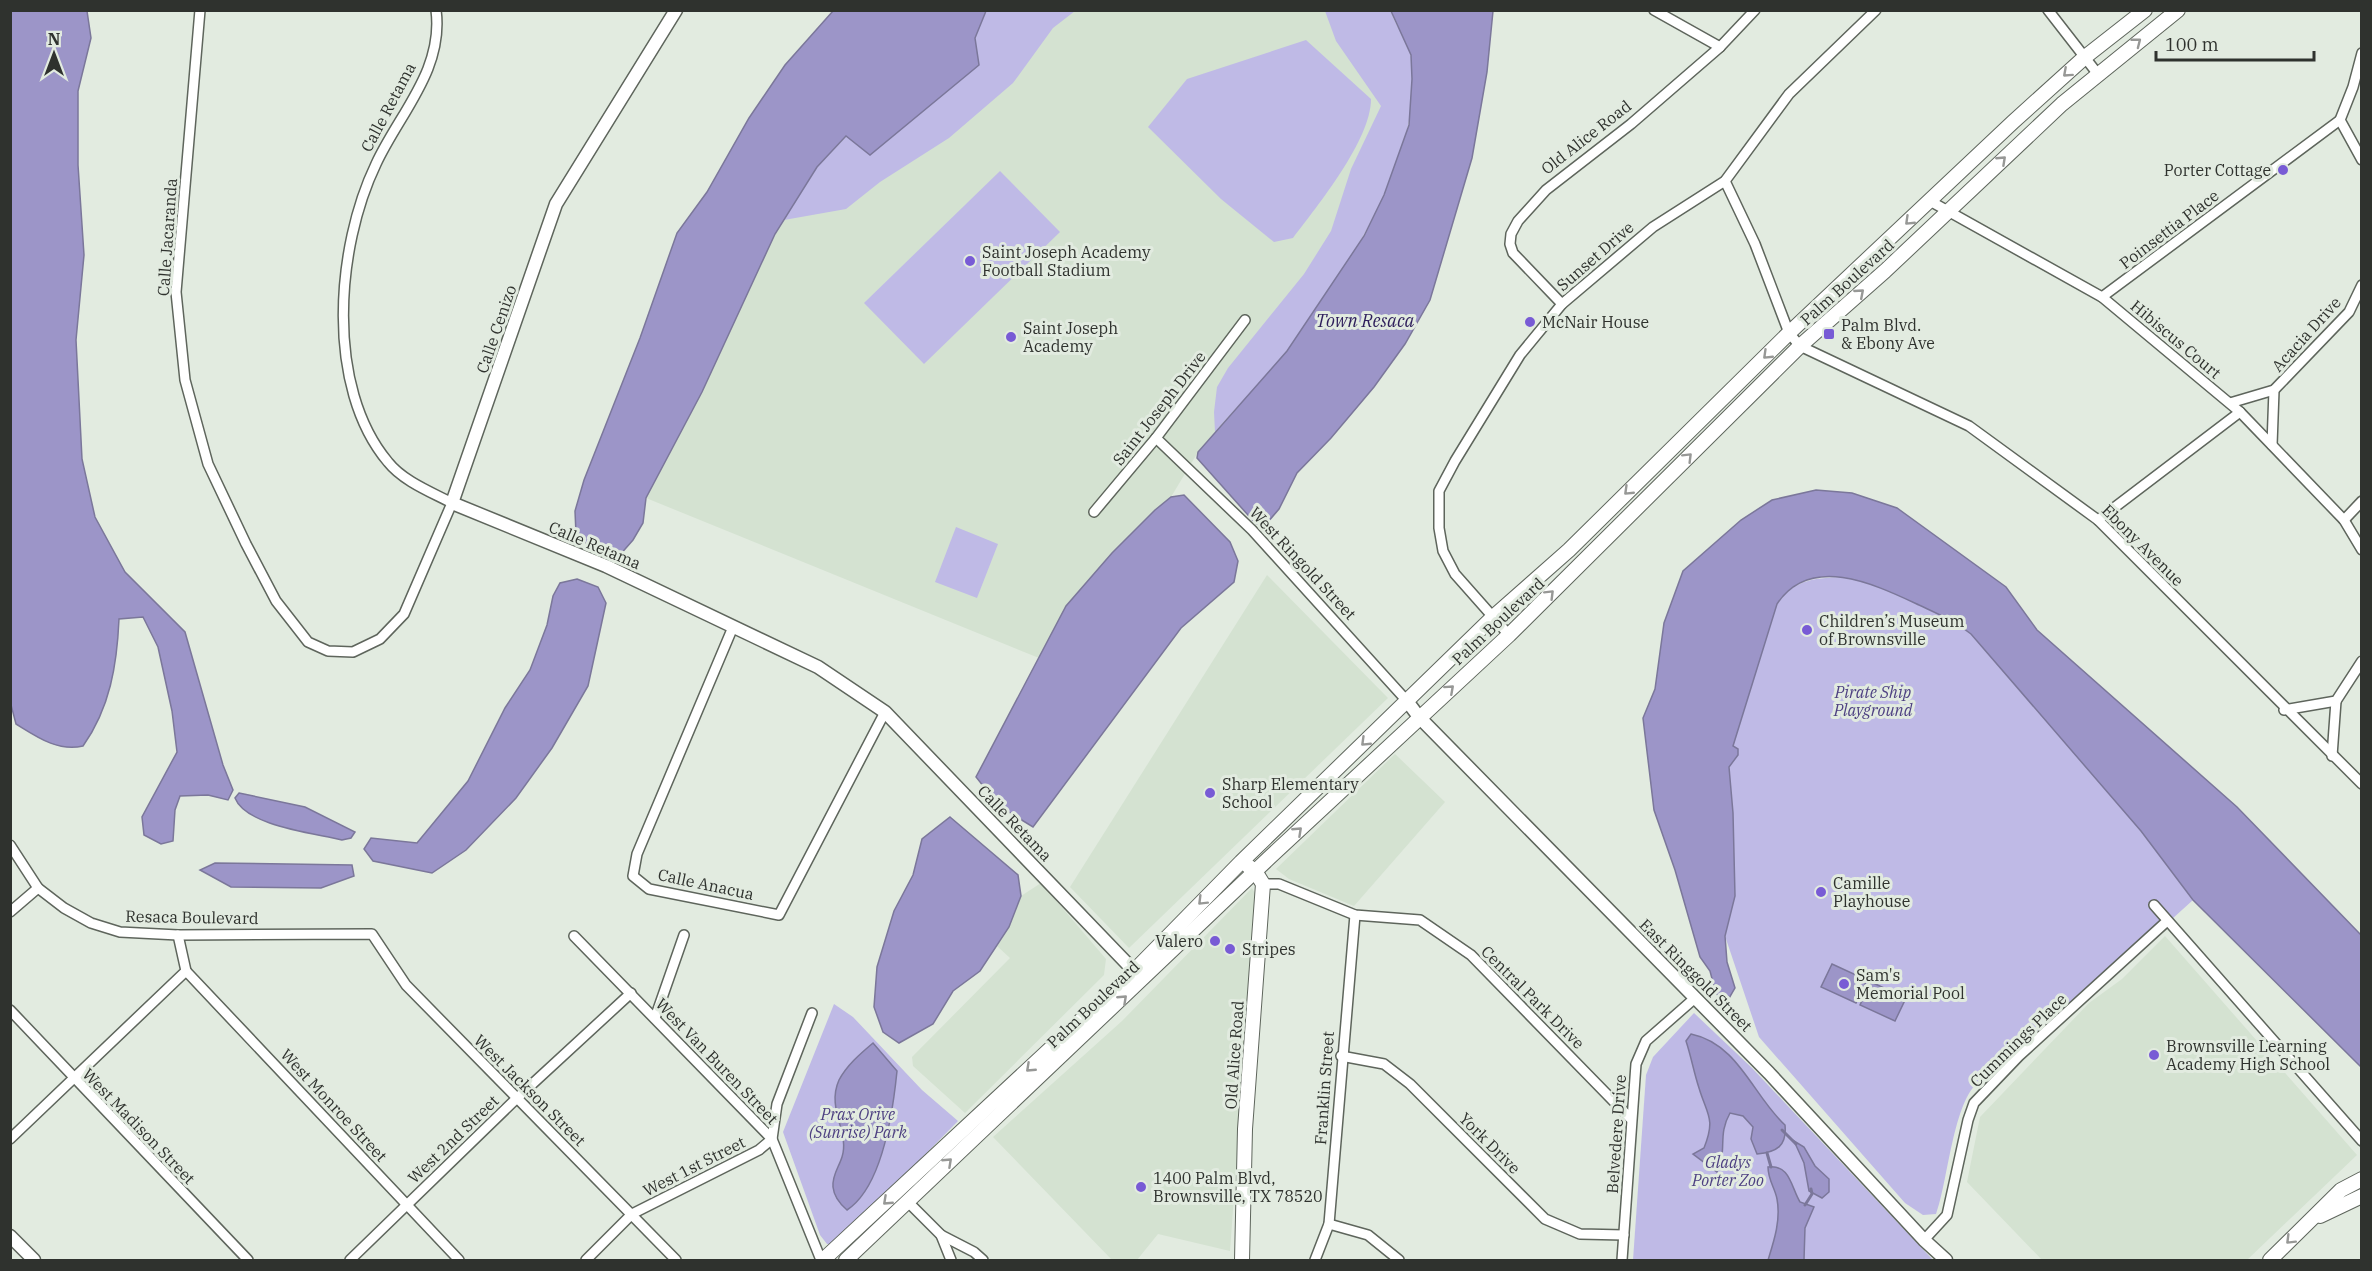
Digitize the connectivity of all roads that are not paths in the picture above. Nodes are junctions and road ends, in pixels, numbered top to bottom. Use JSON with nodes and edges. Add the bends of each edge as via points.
{"nodes":[{"id":1,"x":200,"y":10,"type":"edge"},
{"id":2,"x":436,"y":10,"type":"edge"},
{"id":3,"x":676,"y":10,"type":"edge"},
{"id":4,"x":1654,"y":10,"type":"edge"},
{"id":5,"x":1755,"y":10,"type":"edge"},
{"id":6,"x":1876,"y":10,"type":"edge"},
{"id":7,"x":2048,"y":10,"type":"edge"},
{"id":8,"x":2145,"y":10,"type":"edge"},
{"id":9,"x":2178,"y":10,"type":"edge"},
{"id":10,"x":1720,"y":48,"type":"junction"},
{"id":11,"x":2361,"y":53,"type":"edge"},
{"id":12,"x":2085,"y":57,"type":"junction"},
{"id":13,"x":2097,"y":73,"type":"junction"},
{"id":14,"x":2340,"y":120,"type":"junction"},
{"id":15,"x":2361,"y":160,"type":"edge"},
{"id":16,"x":1725,"y":181,"type":"junction"},
{"id":17,"x":1930,"y":201,"type":"junction"},
{"id":18,"x":1946,"y":211,"type":"junction"},
{"id":19,"x":2361,"y":285,"type":"edge"},
{"id":20,"x":2102,"y":297,"type":"junction"},
{"id":21,"x":1562,"y":304,"type":"junction"},
{"id":22,"x":1245,"y":320,"type":"dead end"},
{"id":23,"x":1789,"y":333,"type":"junction"},
{"id":24,"x":1800,"y":346,"type":"junction"},
{"id":25,"x":2274,"y":390,"type":"junction"},
{"id":26,"x":2230,"y":404,"type":"junction"},
{"id":27,"x":2240,"y":412,"type":"junction"},
{"id":28,"x":1156,"y":438,"type":"junction"},
{"id":29,"x":2272,"y":445,"type":"junction"},
{"id":30,"x":2361,"y":501,"type":"edge"},
{"id":31,"x":452,"y":503,"type":"junction"},
{"id":32,"x":1094,"y":512,"type":"dead end"},
{"id":33,"x":2098,"y":520,"type":"junction"},
{"id":34,"x":2344,"y":520,"type":"junction"},
{"id":35,"x":2361,"y":550,"type":"edge"},
{"id":36,"x":1492,"y":618,"type":"junction"},
{"id":37,"x":733,"y":627,"type":"junction"},
{"id":38,"x":1509,"y":635,"type":"junction"},
{"id":39,"x":353,"y":652,"type":"joint"},
{"id":40,"x":2361,"y":661,"type":"edge"},
{"id":41,"x":1407,"y":701,"type":"junction"},
{"id":42,"x":2336,"y":701,"type":"junction"},
{"id":43,"x":2284,"y":710,"type":"junction"},
{"id":44,"x":885,"y":711,"type":"junction"},
{"id":45,"x":1419,"y":717,"type":"junction"},
{"id":46,"x":2332,"y":756,"type":"junction"},
{"id":47,"x":2361,"y":784,"type":"edge"},
{"id":48,"x":10,"y":845,"type":"edge"},
{"id":49,"x":1241,"y":862,"type":"junction"},
{"id":50,"x":1255,"y":871,"type":"junction"},
{"id":51,"x":1263,"y":884,"type":"junction"},
{"id":52,"x":38,"y":888,"type":"junction"},
{"id":53,"x":2154,"y":905,"type":"dead end"},
{"id":54,"x":10,"y":912,"type":"edge"},
{"id":55,"x":1355,"y":915,"type":"junction"},
{"id":56,"x":2166,"y":922,"type":"junction"},
{"id":57,"x":372,"y":934,"type":"joint"},
{"id":58,"x":178,"y":935,"type":"junction"},
{"id":59,"x":684,"y":935,"type":"dead end"},
{"id":60,"x":574,"y":936,"type":"dead end"},
{"id":61,"x":186,"y":971,"type":"junction"},
{"id":62,"x":1138,"y":975,"type":"junction"},
{"id":63,"x":632,"y":993,"type":"junction"},
{"id":64,"x":1695,"y":998,"type":"junction"},
{"id":65,"x":10,"y":1010,"type":"edge"},
{"id":66,"x":812,"y":1013,"type":"dead end"},
{"id":67,"x":655,"y":1018,"type":"junction"},
{"id":68,"x":1341,"y":1056,"type":"junction"},
{"id":69,"x":74,"y":1079,"type":"junction"},
{"id":70,"x":516,"y":1099,"type":"junction"},
{"id":71,"x":1630,"y":1118,"type":"junction"},
{"id":72,"x":10,"y":1139,"type":"edge"},
{"id":73,"x":771,"y":1139,"type":"junction"},
{"id":74,"x":2361,"y":1141,"type":"edge"},
{"id":75,"x":2361,"y":1179,"type":"edge"},
{"id":76,"x":2361,"y":1196,"type":"edge"},
{"id":77,"x":907,"y":1201,"type":"junction"},
{"id":78,"x":407,"y":1205,"type":"junction"},
{"id":79,"x":632,"y":1214,"type":"junction"},
{"id":80,"x":2310,"y":1221,"type":"junction"},
{"id":81,"x":1329,"y":1224,"type":"junction"},
{"id":82,"x":940,"y":1235,"type":"junction"},
{"id":83,"x":1624,"y":1235,"type":"junction"},
{"id":84,"x":10,"y":1236,"type":"edge"},
{"id":85,"x":1924,"y":1240,"type":"junction"},
{"id":86,"x":34,"y":1260,"type":"edge"},
{"id":87,"x":248,"y":1260,"type":"edge"},
{"id":88,"x":350,"y":1260,"type":"edge"},
{"id":89,"x":459,"y":1260,"type":"edge"},
{"id":90,"x":586,"y":1260,"type":"edge"},
{"id":91,"x":676,"y":1260,"type":"edge"},
{"id":92,"x":822,"y":1260,"type":"edge"},
{"id":93,"x":846,"y":1260,"type":"edge"},
{"id":94,"x":951,"y":1260,"type":"edge"},
{"id":95,"x":982,"y":1260,"type":"edge"},
{"id":96,"x":1242,"y":1260,"type":"edge"},
{"id":97,"x":1315,"y":1260,"type":"edge"},
{"id":98,"x":1399,"y":1260,"type":"edge"},
{"id":99,"x":1622,"y":1260,"type":"edge"},
{"id":100,"x":1946,"y":1260,"type":"edge"},
{"id":101,"x":2270,"y":1260,"type":"edge"}],
"edges":[{"from":1,"to":39,"type":"street","name":"Calle Jacaranda","via":[[176,292],[185,380],[208,464],[276,601],[308,642],[328,651]]},
{"from":2,"to":31,"type":"street","name":"Calle Retama","via":[[430,63],[415,98],[376,163],[357,210],[342,323],[344,363],[370,438],[389,464],[417,485]]},
{"from":3,"to":31,"type":"street","name":"Calle Cenizo","via":[[556,204]]},
{"from":4,"to":10,"type":"street"},
{"from":5,"to":10,"type":"street","name":"Old Alice Road"},
{"from":6,"to":16,"type":"street","name":"Sunset Drive","via":[[1789,94]]},
{"from":7,"to":12,"type":"street"},
{"from":8,"to":12,"type":"main road","name":"Palm Boulevard"},
{"from":13,"to":9,"type":"main road","name":"Palm Boulevard","one_way":true},
{"from":10,"to":21,"type":"street","name":"Old Alice Road","via":[[1546,190],[1518,221],[1511,234],[1514,253]]},
{"from":11,"to":14,"type":"street"},
{"from":12,"to":13,"type":"street"},
{"from":12,"to":17,"type":"main road","name":"Palm Boulevard","one_way":true},
{"from":18,"to":13,"type":"main road","name":"Palm Boulevard","one_way":true},
{"from":14,"to":15,"type":"street"},
{"from":14,"to":20,"type":"street","name":"Poinsettia Place"},
{"from":16,"to":21,"type":"street","name":"Sunset Drive","via":[[1653,227]]},
{"from":16,"to":23,"type":"street","via":[[1755,244]]},
{"from":17,"to":18,"type":"street","name":"Hibiscus Court"},
{"from":17,"to":23,"type":"main road","name":"Palm Boulevard","one_way":true},
{"from":18,"to":20,"type":"street","name":"Hibiscus Court"},
{"from":24,"to":18,"type":"main road","name":"Palm Boulevard","one_way":true,"via":[[1886,271]]},
{"from":19,"to":25,"type":"street","name":"Acacia Drive","via":[[2349,312]]},
{"from":20,"to":26,"type":"street","name":"Hibiscus Court"},
{"from":21,"to":36,"type":"street","name":"Sunset Drive","via":[[1520,355],[1438,491],[1438,528],[1443,551],[1455,574]]},
{"from":22,"to":28,"type":"street","name":"Saint Joseph Drive"},
{"from":23,"to":24,"type":"street"},
{"from":23,"to":36,"type":"main road","name":"Palm Boulevard","one_way":true,"via":[[1569,550]]},
{"from":24,"to":33,"type":"street","name":"Ebony Avenue","via":[[1969,426]]},
{"from":38,"to":24,"type":"main road","name":"Palm Boulevard","one_way":true},
{"from":25,"to":26,"type":"street","name":"Acacia Drive"},
{"from":25,"to":29,"type":"street"},
{"from":26,"to":27,"type":"street","name":"Hibiscus Court"},
{"from":27,"to":29,"type":"street","name":"Hibiscus Court"},
{"from":27,"to":33,"type":"street"},
{"from":28,"to":32,"type":"street","name":"Saint Joseph Drive"},
{"from":28,"to":41,"type":"street","name":"West Ringold Street","via":[[1252,530]]},
{"from":29,"to":34,"type":"street","name":"Hibiscus Court"},
{"from":30,"to":34,"type":"street"},
{"from":31,"to":37,"type":"street","name":"Calle Retama","via":[[606,566]]},
{"from":31,"to":39,"type":"street","name":"Calle Cenizo","via":[[404,614],[380,639]]},
{"from":33,"to":43,"type":"street","name":"Ebony Avenue"},
{"from":34,"to":35,"type":"street","name":"Hibiscus Court"},
{"from":36,"to":38,"type":"street","name":"Sunset Drive"},
{"from":36,"to":41,"type":"main road","name":"Palm Boulevard"},
{"from":37,"to":44,"type":"street","name":"Calle Retama","via":[[818,667]]},
{"from":37,"to":44,"type":"street","name":"Calle Anacua","via":[[637,854],[633,876],[649,889],[779,915]]},
{"from":45,"to":38,"type":"main road","name":"Palm Boulevard","one_way":true},
{"from":40,"to":42,"type":"street"},
{"from":41,"to":45,"type":"street","name":"West Ringold Street"},
{"from":41,"to":49,"type":"main road","name":"Palm Boulevard","one_way":true},
{"from":42,"to":43,"type":"street"},
{"from":42,"to":46,"type":"street"},
{"from":43,"to":46,"type":"street","name":"Ebony Avenue"},
{"from":44,"to":62,"type":"street","name":"Calle Retama"},
{"from":50,"to":45,"type":"main road","name":"Palm Boulevard","one_way":true},
{"from":45,"to":64,"type":"street","name":"East Ringgold Street"},
{"from":46,"to":47,"type":"street","name":"Ebony Avenue"},
{"from":48,"to":52,"type":"street","name":"Resaca Boulevard"},
{"from":49,"to":50,"type":"main road"},
{"from":49,"to":62,"type":"main road","name":"Palm Boulevard","one_way":true},
{"from":50,"to":51,"type":"main road"},
{"from":50,"to":62,"type":"main road","name":"Palm Boulevard"},
{"from":51,"to":55,"type":"street","name":"Central Park Drive","via":[[1279,884]]},
{"from":51,"to":96,"type":"main road","name":"Old Alice Road","via":[[1245,1129]]},
{"from":52,"to":54,"type":"street"},
{"from":52,"to":58,"type":"street","name":"Resaca Boulevard","via":[[91,923],[120,932]]},
{"from":53,"to":56,"type":"street"},
{"from":55,"to":68,"type":"street","name":"Franklin Street"},
{"from":55,"to":71,"type":"street","name":"Central Park Drive","via":[[1420,920],[1471,955]]},
{"from":56,"to":74,"type":"street"},
{"from":56,"to":85,"type":"street","name":"Cummings Place","via":[[2019,1056],[1974,1103],[1947,1215]]},
{"from":57,"to":58,"type":"street","name":"Resaca Boulevard"},
{"from":57,"to":70,"type":"street","name":"West Jackson Street","via":[[406,985]]},
{"from":58,"to":61,"type":"street"},
{"from":59,"to":67,"type":"street"},
{"from":60,"to":63,"type":"street","name":"West Van Buren Street"},
{"from":61,"to":69,"type":"street"},
{"from":61,"to":78,"type":"street","name":"West Monroe Street"},
{"from":77,"to":62,"type":"main road","name":"Palm Boulevard","one_way":true},
{"from":62,"to":92,"type":"main road","name":"Palm Boulevard","one_way":true},
{"from":63,"to":67,"type":"street","name":"West Van Buren Street"},
{"from":63,"to":70,"type":"street","name":"West 2nd Street"},
{"from":64,"to":71,"type":"street","name":"Belvedere Drive","via":[[1646,1041],[1636,1064]]},
{"from":64,"to":85,"type":"street","name":"East Ringgold Street"},
{"from":65,"to":69,"type":"street","name":"West Madison Street"},
{"from":66,"to":73,"type":"street","via":[[777,1104]]},
{"from":67,"to":73,"type":"street","name":"West Van Buren Street"},
{"from":68,"to":81,"type":"street","name":"Franklin Street"},
{"from":68,"to":83,"type":"street","name":"York Drive","via":[[1384,1064],[1410,1084],[1545,1219],[1580,1234]]},
{"from":69,"to":72,"type":"street"},
{"from":69,"to":87,"type":"street","name":"West Madison Street"},
{"from":70,"to":78,"type":"street","name":"West 2nd Street"},
{"from":70,"to":79,"type":"street","name":"West Jackson Street"},
{"from":71,"to":83,"type":"street","name":"Belvedere Drive"},
{"from":73,"to":79,"type":"street","name":"West 1st Street","via":[[759,1150]]},
{"from":73,"to":92,"type":"street","name":"West Van Buren Street"},
{"from":75,"to":80,"type":"main road","via":[[2341,1190]]},
{"from":76,"to":80,"type":"main road"},
{"from":77,"to":82,"type":"street"},
{"from":77,"to":93,"type":"main road","name":"Palm Boulevard"},
{"from":78,"to":88,"type":"street","name":"West 2nd Street"},
{"from":78,"to":89,"type":"street","name":"West Monroe Street"},
{"from":79,"to":90,"type":"street","name":"West 1st Street"},
{"from":79,"to":91,"type":"street","name":"West Jackson Street"},
{"from":80,"to":101,"type":"main road","one_way":true},
{"from":81,"to":97,"type":"street","name":"Franklin Street"},
{"from":81,"to":98,"type":"street","via":[[1368,1235]]},
{"from":82,"to":94,"type":"street"},
{"from":82,"to":95,"type":"street"},
{"from":83,"to":99,"type":"street","name":"Belvedere Drive"},
{"from":84,"to":86,"type":"street"},
{"from":85,"to":100,"type":"street","name":"East Ringgold Street"}]}
